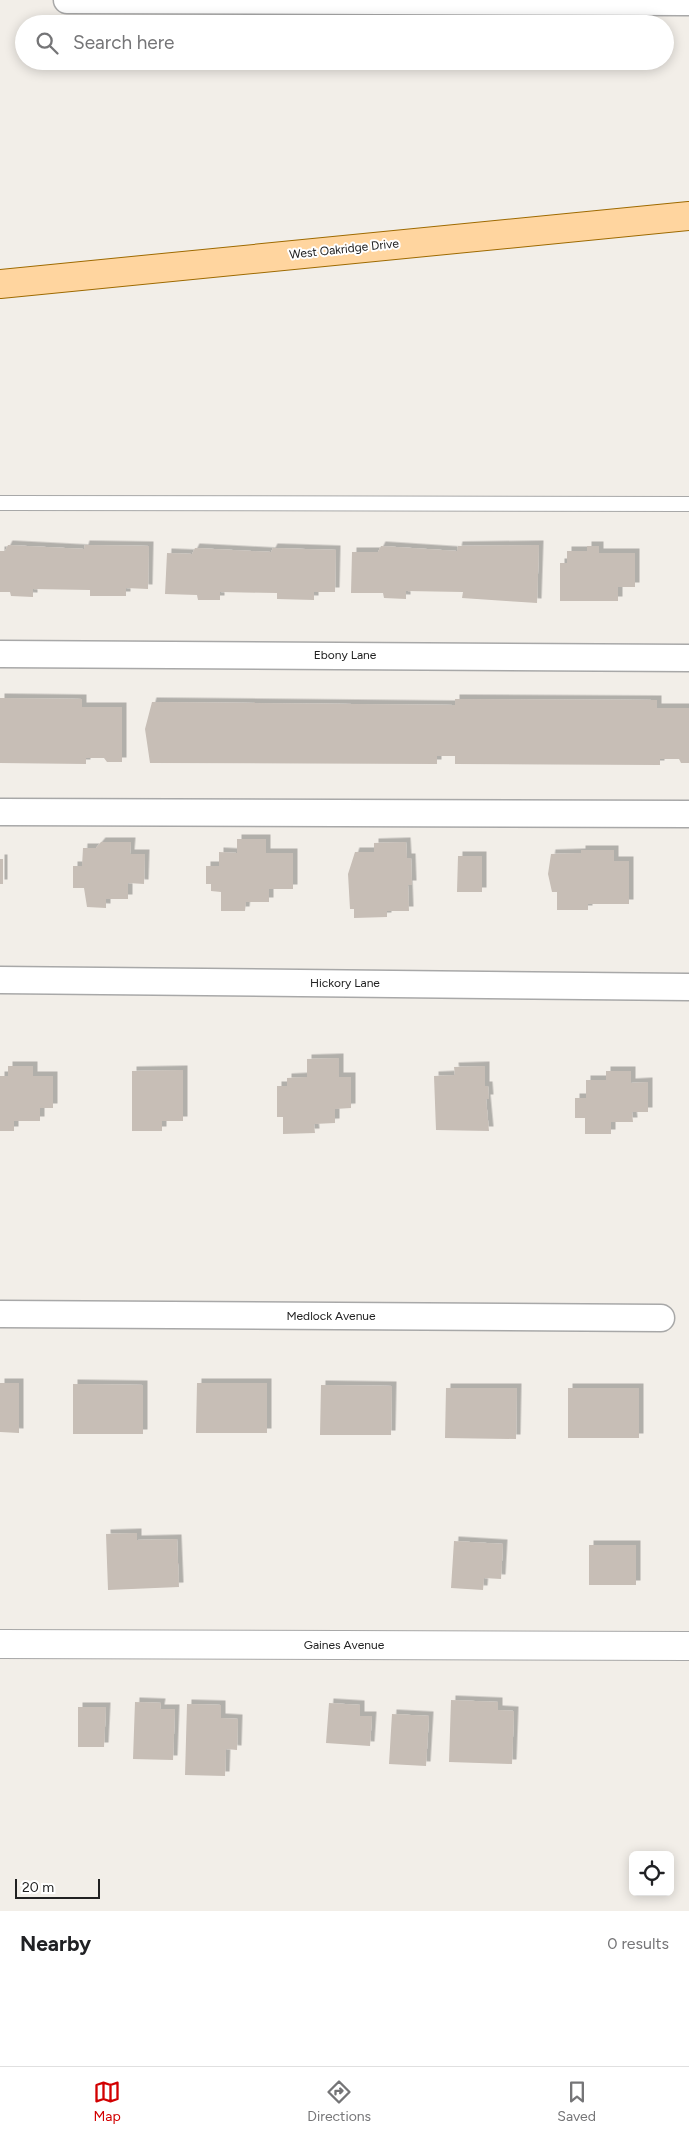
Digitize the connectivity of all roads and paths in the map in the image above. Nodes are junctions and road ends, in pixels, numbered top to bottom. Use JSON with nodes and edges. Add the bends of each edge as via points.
{"nodes":[{"id":1,"x":67,"y":0,"type":"edge"},
{"id":2,"x":689,"y":2,"type":"edge"},
{"id":3,"x":689,"y":216,"type":"edge"},
{"id":4,"x":0,"y":284,"type":"edge"},
{"id":5,"x":0,"y":503,"type":"edge"},
{"id":6,"x":689,"y":504,"type":"edge"},
{"id":7,"x":0,"y":654,"type":"edge"},
{"id":8,"x":689,"y":658,"type":"edge"},
{"id":9,"x":0,"y":812,"type":"edge"},
{"id":10,"x":689,"y":814,"type":"edge"},
{"id":11,"x":0,"y":980,"type":"edge"},
{"id":12,"x":689,"y":987,"type":"edge"},
{"id":13,"x":0,"y":1314,"type":"edge"},
{"id":14,"x":662,"y":1318,"type":"dead end"},
{"id":15,"x":0,"y":1644,"type":"edge"},
{"id":16,"x":689,"y":1646,"type":"edge"}],
"edges":[{"from":1,"to":2,"type":"street"},
{"from":3,"to":4,"type":"main road","name":"West Oakridge Drive"},
{"from":5,"to":6,"type":"lane"},
{"from":7,"to":8,"type":"street","name":"Ebony Lane"},
{"from":9,"to":10,"type":"street"},
{"from":11,"to":12,"type":"street","name":"Hickory Lane"},
{"from":13,"to":14,"type":"street","name":"Medlock Avenue"},
{"from":15,"to":16,"type":"street","name":"Gaines Avenue"}]}
